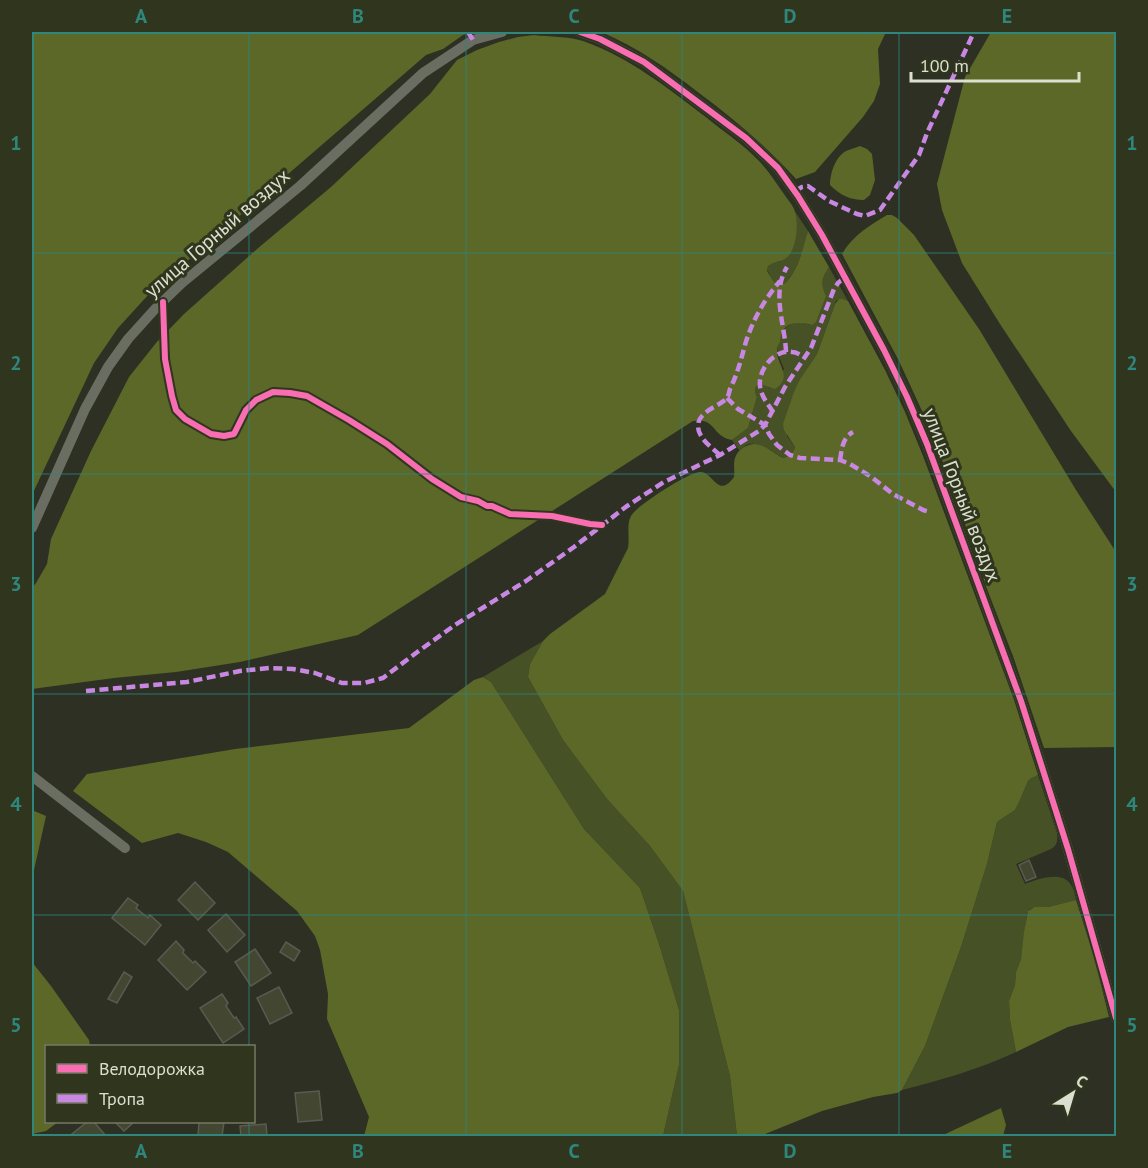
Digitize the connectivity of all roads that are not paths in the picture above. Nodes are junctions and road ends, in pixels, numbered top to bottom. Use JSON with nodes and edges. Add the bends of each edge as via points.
{"nodes":[{"id":1,"x":502,"y":32,"type":"edge"},
{"id":2,"x":580,"y":32,"type":"edge"},
{"id":3,"x":32,"y":528,"type":"edge"},
{"id":4,"x":32,"y":776,"type":"edge"},
{"id":5,"x":124,"y":848,"type":"dead end"},
{"id":6,"x":1116,"y":1018,"type":"edge"}],
"edges":[{"from":1,"to":3,"type":"street","name":"улица Горный воздух","via":[[473,40],[423,73],[300,186],[155,309],[128,339],[102,378]]},
{"from":2,"to":6,"type":"street","name":"улица Горный воздух","via":[[644,62],[746,138],[778,168],[822,235],[884,351],[927,444],[1022,701]]},
{"from":4,"to":5,"type":"street"}]}
